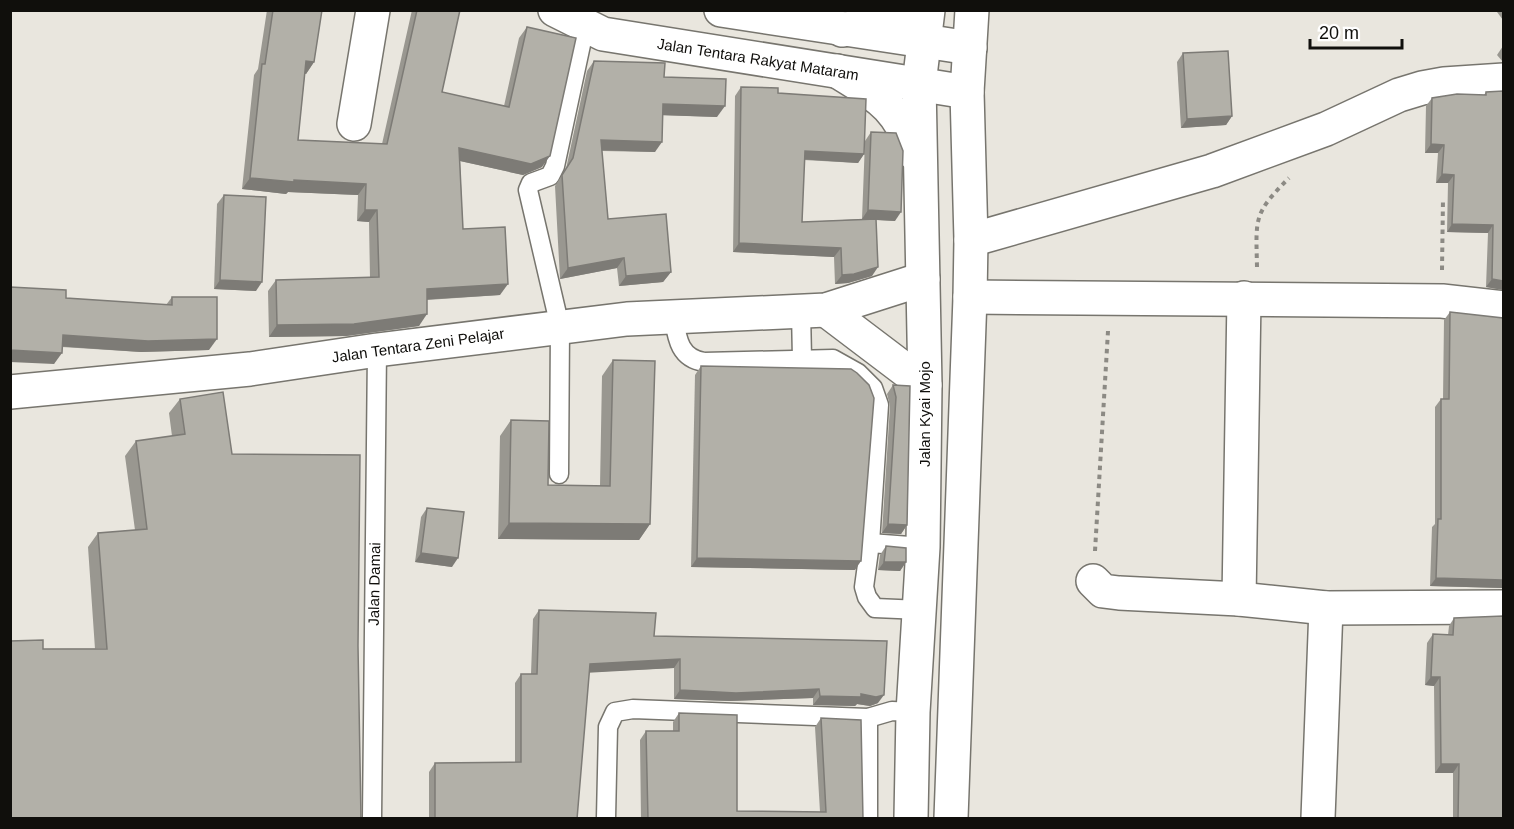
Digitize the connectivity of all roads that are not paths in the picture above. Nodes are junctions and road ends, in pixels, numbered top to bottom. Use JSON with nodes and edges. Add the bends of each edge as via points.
{"nodes":[{"id":1,"x":373,"y":10,"type":"edge"},
{"id":2,"x":555,"y":10,"type":"edge"},
{"id":3,"x":721,"y":10,"type":"edge"},
{"id":4,"x":901,"y":10,"type":"edge"},
{"id":5,"x":972,"y":10,"type":"edge"},
{"id":6,"x":585,"y":26,"type":"junction"},
{"id":7,"x":926,"y":26,"type":"edge"},
{"id":8,"x":842,"y":30,"type":"junction"},
{"id":9,"x":970,"y":48,"type":"junction"},
{"id":10,"x":837,"y":71,"type":"junction"},
{"id":11,"x":1503,"y":80,"type":"edge"},
{"id":12,"x":919,"y":84,"type":"junction"},
{"id":13,"x":967,"y":92,"type":"junction"},
{"id":14,"x":354,"y":124,"type":"dead end"},
{"id":15,"x":921,"y":170,"type":"junction"},
{"id":16,"x":971,"y":240,"type":"junction"},
{"id":17,"x":923,"y":279,"type":"junction"},
{"id":18,"x":970,"y":297,"type":"junction"},
{"id":19,"x":1251,"y":298,"type":"junction"},
{"id":20,"x":1503,"y":308,"type":"edge"},
{"id":21,"x":813,"y":310,"type":"junction"},
{"id":22,"x":673,"y":315,"type":"junction"},
{"id":23,"x":560,"y":327,"type":"junction"},
{"id":24,"x":377,"y":350,"type":"junction"},
{"id":25,"x":802,"y":359,"type":"junction"},
{"id":26,"x":925,"y":385,"type":"junction"},
{"id":27,"x":10,"y":393,"type":"edge"},
{"id":28,"x":559,"y":474,"type":"dead end"},
{"id":29,"x":870,"y":543,"type":"junction"},
{"id":30,"x":923,"y":547,"type":"junction"},
{"id":31,"x":1093,"y":581,"type":"road end"},
{"id":32,"x":1239,"y":599,"type":"junction"},
{"id":33,"x":1503,"y":607,"type":"edge"},
{"id":34,"x":1326,"y":608,"type":"junction"},
{"id":35,"x":921,"y":610,"type":"junction"},
{"id":36,"x":913,"y":712,"type":"junction"},
{"id":37,"x":868,"y":718,"type":"junction"},
{"id":38,"x":372,"y":819,"type":"edge"},
{"id":39,"x":606,"y":819,"type":"edge"},
{"id":40,"x":868,"y":819,"type":"edge"},
{"id":41,"x":911,"y":819,"type":"edge"},
{"id":42,"x":951,"y":819,"type":"edge"},
{"id":43,"x":1318,"y":819,"type":"edge"}],
"edges":[{"from":1,"to":14,"type":"street"},
{"from":2,"to":6,"type":"street","name":"Jalan Tentara Rakyat Mataram"},
{"from":3,"to":8,"type":"street"},
{"from":4,"to":8,"type":"street","via":[[876,23]]},
{"from":5,"to":9,"type":"street"},
{"from":6,"to":10,"type":"street","name":"Jalan Tentara Rakyat Mataram","via":[[603,34]]},
{"from":6,"to":23,"type":"lane","via":[[555,166],[550,176],[531,183],[528,190]]},
{"from":7,"to":8,"type":"street"},
{"from":7,"to":9,"type":"street"},
{"from":7,"to":12,"type":"street","name":"Jalan Kyai Mojo"},
{"from":9,"to":13,"type":"street"},
{"from":10,"to":12,"type":"street","name":"Jalan Tentara Rakyat Mataram"},
{"from":10,"to":15,"type":"street","via":[[884,100],[897,115]]},
{"from":11,"to":16,"type":"street","via":[[1422,88],[1212,171]]},
{"from":12,"to":13,"type":"street","name":"Jalan Tentara Rakyat Mataram"},
{"from":12,"to":15,"type":"street","name":"Jalan Kyai Mojo"},
{"from":13,"to":16,"type":"street"},
{"from":15,"to":17,"type":"street","name":"Jalan Kyai Mojo"},
{"from":16,"to":18,"type":"street"},
{"from":17,"to":21,"type":"street","name":"Jalan Tentara Zeni Pelajar"},
{"from":17,"to":26,"type":"street","name":"Jalan Kyai Mojo"},
{"from":18,"to":19,"type":"street"},
{"from":18,"to":42,"type":"street"},
{"from":19,"to":20,"type":"street","via":[[1442,301]]},
{"from":19,"to":32,"type":"street"},
{"from":21,"to":22,"type":"street","name":"Jalan Tentara Zeni Pelajar"},
{"from":21,"to":25,"type":"lane"},
{"from":21,"to":26,"type":"street"},
{"from":22,"to":23,"type":"street","name":"Jalan Tentara Zeni Pelajar"},
{"from":22,"to":25,"type":"lane","via":[[677,339],[692,360]]},
{"from":23,"to":24,"type":"street","name":"Jalan Tentara Zeni Pelajar"},
{"from":23,"to":28,"type":"lane"},
{"from":24,"to":27,"type":"street","name":"Jalan Tentara Zeni Pelajar","via":[[250,369]]},
{"from":24,"to":38,"type":"lane","name":"Jalan Damai"},
{"from":25,"to":29,"type":"lane","via":[[833,359],[858,373],[873,388],[879,405]]},
{"from":26,"to":30,"type":"street","name":"Jalan Kyai Mojo"},
{"from":29,"to":30,"type":"lane"},
{"from":29,"to":35,"type":"lane","via":[[864,587],[875,608]]},
{"from":30,"to":35,"type":"street","name":"Jalan Kyai Mojo"},
{"from":31,"to":32,"type":"street","via":[[1103,591],[1111,592]]},
{"from":32,"to":34,"type":"street"},
{"from":33,"to":34,"type":"street"},
{"from":34,"to":43,"type":"street"},
{"from":35,"to":36,"type":"street","name":"Jalan Kyai Mojo"},
{"from":36,"to":37,"type":"lane","via":[[892,711]]},
{"from":36,"to":41,"type":"street","name":"Jalan Kyai Mojo"},
{"from":37,"to":39,"type":"lane","via":[[633,709],[615,712],[608,727]]},
{"from":37,"to":40,"type":"lane"}]}
